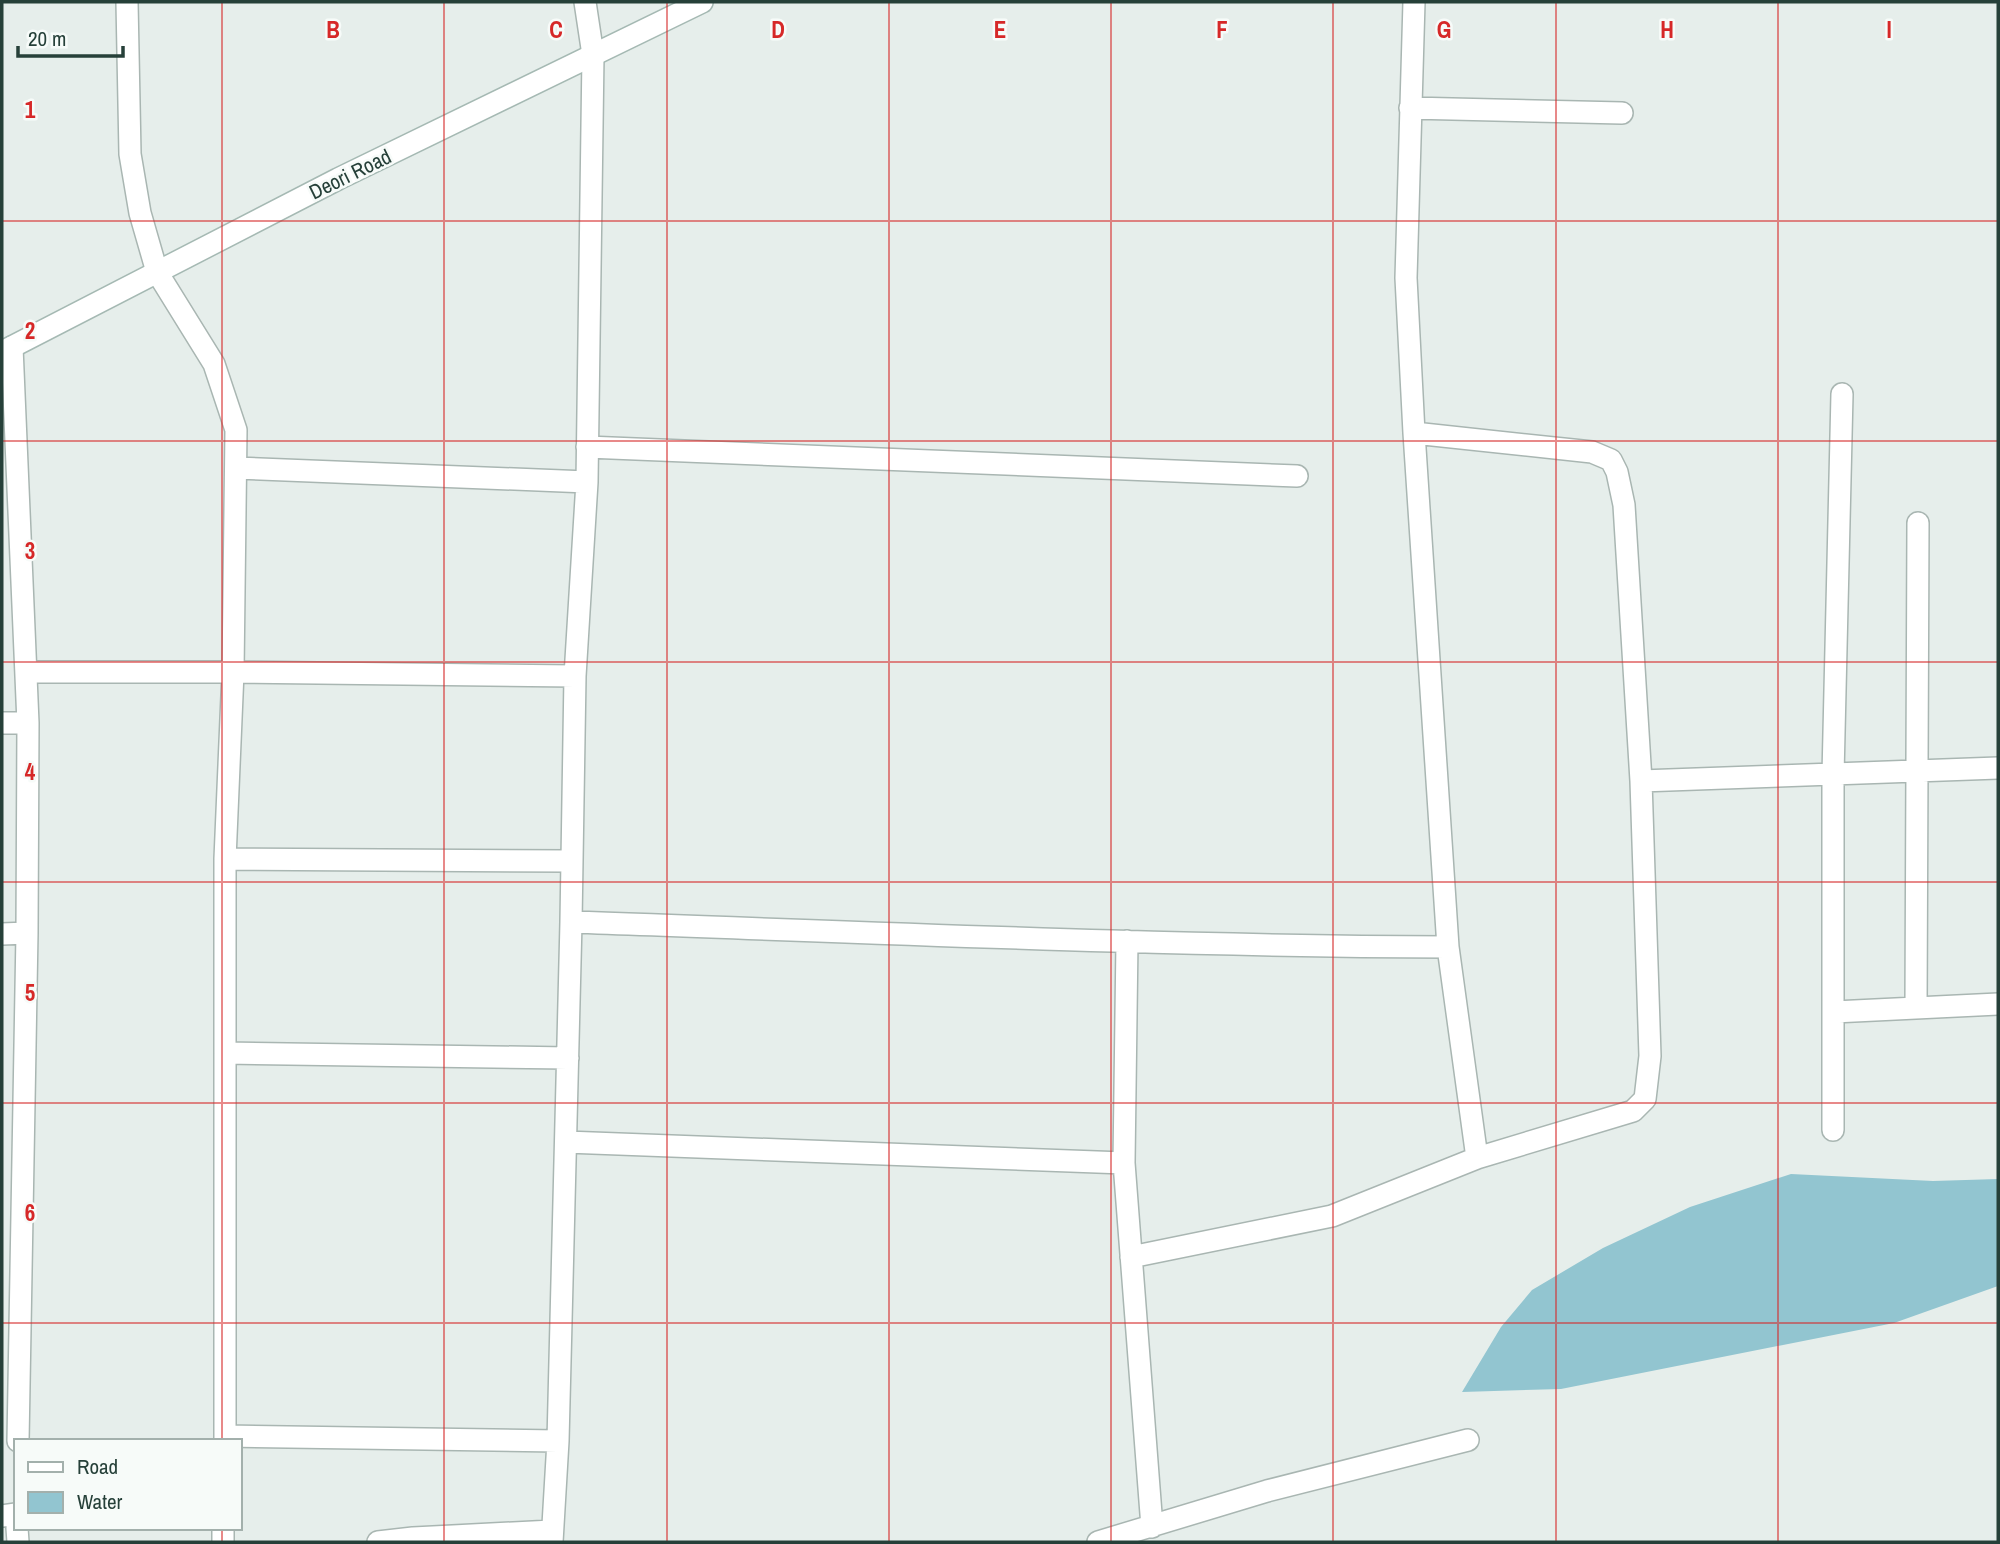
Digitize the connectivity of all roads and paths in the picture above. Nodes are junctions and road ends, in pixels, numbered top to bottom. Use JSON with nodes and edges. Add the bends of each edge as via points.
{"nodes":[{"id":1,"x":127,"y":2,"type":"edge"},
{"id":2,"x":585,"y":2,"type":"edge"},
{"id":3,"x":702,"y":2,"type":"edge"},
{"id":4,"x":1414,"y":2,"type":"edge"},
{"id":5,"x":593,"y":55,"type":"junction"},
{"id":6,"x":1410,"y":108,"type":"junction"},
{"id":7,"x":1622,"y":113,"type":"dead end"},
{"id":8,"x":157,"y":272,"type":"junction"},
{"id":9,"x":7,"y":349,"type":"edge"},
{"id":10,"x":1842,"y":394,"type":"dead end"},
{"id":11,"x":1414,"y":433,"type":"junction"},
{"id":12,"x":587,"y":447,"type":"junction"},
{"id":13,"x":236,"y":468,"type":"junction"},
{"id":14,"x":1297,"y":476,"type":"dead end"},
{"id":15,"x":587,"y":482,"type":"junction"},
{"id":16,"x":1918,"y":523,"type":"dead end"},
{"id":17,"x":233,"y":672,"type":"junction"},
{"id":18,"x":26,"y":673,"type":"junction"},
{"id":19,"x":575,"y":676,"type":"junction"},
{"id":20,"x":2,"y":723,"type":"edge"},
{"id":21,"x":28,"y":723,"type":"junction"},
{"id":22,"x":1998,"y":768,"type":"edge"},
{"id":23,"x":1916,"y":773,"type":"junction"},
{"id":24,"x":1833,"y":775,"type":"junction"},
{"id":25,"x":1641,"y":781,"type":"junction"},
{"id":26,"x":225,"y":859,"type":"junction"},
{"id":27,"x":571,"y":862,"type":"junction"},
{"id":28,"x":571,"y":922,"type":"junction"},
{"id":29,"x":27,"y":933,"type":"junction"},
{"id":30,"x":2,"y":934,"type":"edge"},
{"id":31,"x":1127,"y":941,"type":"junction"},
{"id":32,"x":1448,"y":947,"type":"junction"},
{"id":33,"x":1998,"y":1004,"type":"edge"},
{"id":34,"x":1916,"y":1008,"type":"junction"},
{"id":35,"x":1834,"y":1012,"type":"junction"},
{"id":36,"x":225,"y":1053,"type":"junction"},
{"id":37,"x":568,"y":1058,"type":"junction"},
{"id":38,"x":1833,"y":1130,"type":"dead end"},
{"id":39,"x":566,"y":1142,"type":"junction"},
{"id":40,"x":1477,"y":1158,"type":"junction"},
{"id":41,"x":1124,"y":1163,"type":"junction"},
{"id":42,"x":1131,"y":1257,"type":"junction"},
{"id":43,"x":10,"y":1313,"type":"edge"},
{"id":44,"x":225,"y":1438,"type":"edge"},
{"id":45,"x":18,"y":1439,"type":"edge"},
{"id":46,"x":1468,"y":1440,"type":"dead end"},
{"id":47,"x":558,"y":1441,"type":"junction"},
{"id":48,"x":1152,"y":1527,"type":"junction"},
{"id":49,"x":552,"y":1537,"type":"edge"},
{"id":50,"x":378,"y":1542,"type":"edge"},
{"id":51,"x":1098,"y":1542,"type":"edge"}],
"edges":[{"from":1,"to":8,"type":"street","via":[[130,154]]},
{"from":2,"to":5,"type":"street"},
{"from":3,"to":5,"type":"street","name":"Deori Road"},
{"from":4,"to":6,"type":"street"},
{"from":5,"to":8,"type":"street","name":"Deori Road"},
{"from":5,"to":12,"type":"street"},
{"from":6,"to":7,"type":"street"},
{"from":6,"to":11,"type":"street","via":[[1406,278]]},
{"from":8,"to":9,"type":"street","name":"Deori Road"},
{"from":8,"to":13,"type":"street","via":[[214,364],[236,430]]},
{"from":9,"to":18,"type":"street"},
{"from":10,"to":24,"type":"street"},
{"from":11,"to":25,"type":"street","via":[[1592,452],[1611,460],[1624,505]]},
{"from":11,"to":32,"type":"street"},
{"from":12,"to":14,"type":"street"},
{"from":12,"to":15,"type":"street"},
{"from":13,"to":15,"type":"street"},
{"from":13,"to":17,"type":"street"},
{"from":15,"to":19,"type":"street"},
{"from":16,"to":23,"type":"street"},
{"from":17,"to":18,"type":"street"},
{"from":17,"to":19,"type":"street"},
{"from":17,"to":26,"type":"street"},
{"from":18,"to":21,"type":"street"},
{"from":19,"to":27,"type":"street"},
{"from":20,"to":21,"type":"street"},
{"from":21,"to":29,"type":"street"},
{"from":22,"to":23,"type":"street"},
{"from":23,"to":24,"type":"street"},
{"from":23,"to":34,"type":"street"},
{"from":24,"to":25,"type":"street"},
{"from":24,"to":35,"type":"street"},
{"from":25,"to":40,"type":"street","via":[[1650,1056],[1644,1099],[1633,1111]]},
{"from":26,"to":27,"type":"street"},
{"from":26,"to":36,"type":"street"},
{"from":27,"to":28,"type":"street"},
{"from":28,"to":31,"type":"street"},
{"from":28,"to":37,"type":"street"},
{"from":29,"to":30,"type":"street"},
{"from":29,"to":43,"type":"street"},
{"from":31,"to":32,"type":"street"},
{"from":31,"to":41,"type":"street"},
{"from":32,"to":40,"type":"street"},
{"from":33,"to":34,"type":"street"},
{"from":34,"to":35,"type":"street"},
{"from":35,"to":38,"type":"street"},
{"from":36,"to":37,"type":"street"},
{"from":36,"to":44,"type":"street"},
{"from":37,"to":39,"type":"street"},
{"from":39,"to":41,"type":"street"},
{"from":39,"to":47,"type":"street"},
{"from":40,"to":42,"type":"street","via":[[1332,1216]]},
{"from":41,"to":42,"type":"street"},
{"from":42,"to":48,"type":"street"},
{"from":43,"to":45,"type":"street"},
{"from":44,"to":47,"type":"street"},
{"from":46,"to":48,"type":"street","via":[[1267,1491]]},
{"from":47,"to":49,"type":"street"},
{"from":48,"to":51,"type":"street"},
{"from":49,"to":50,"type":"street"}]}
